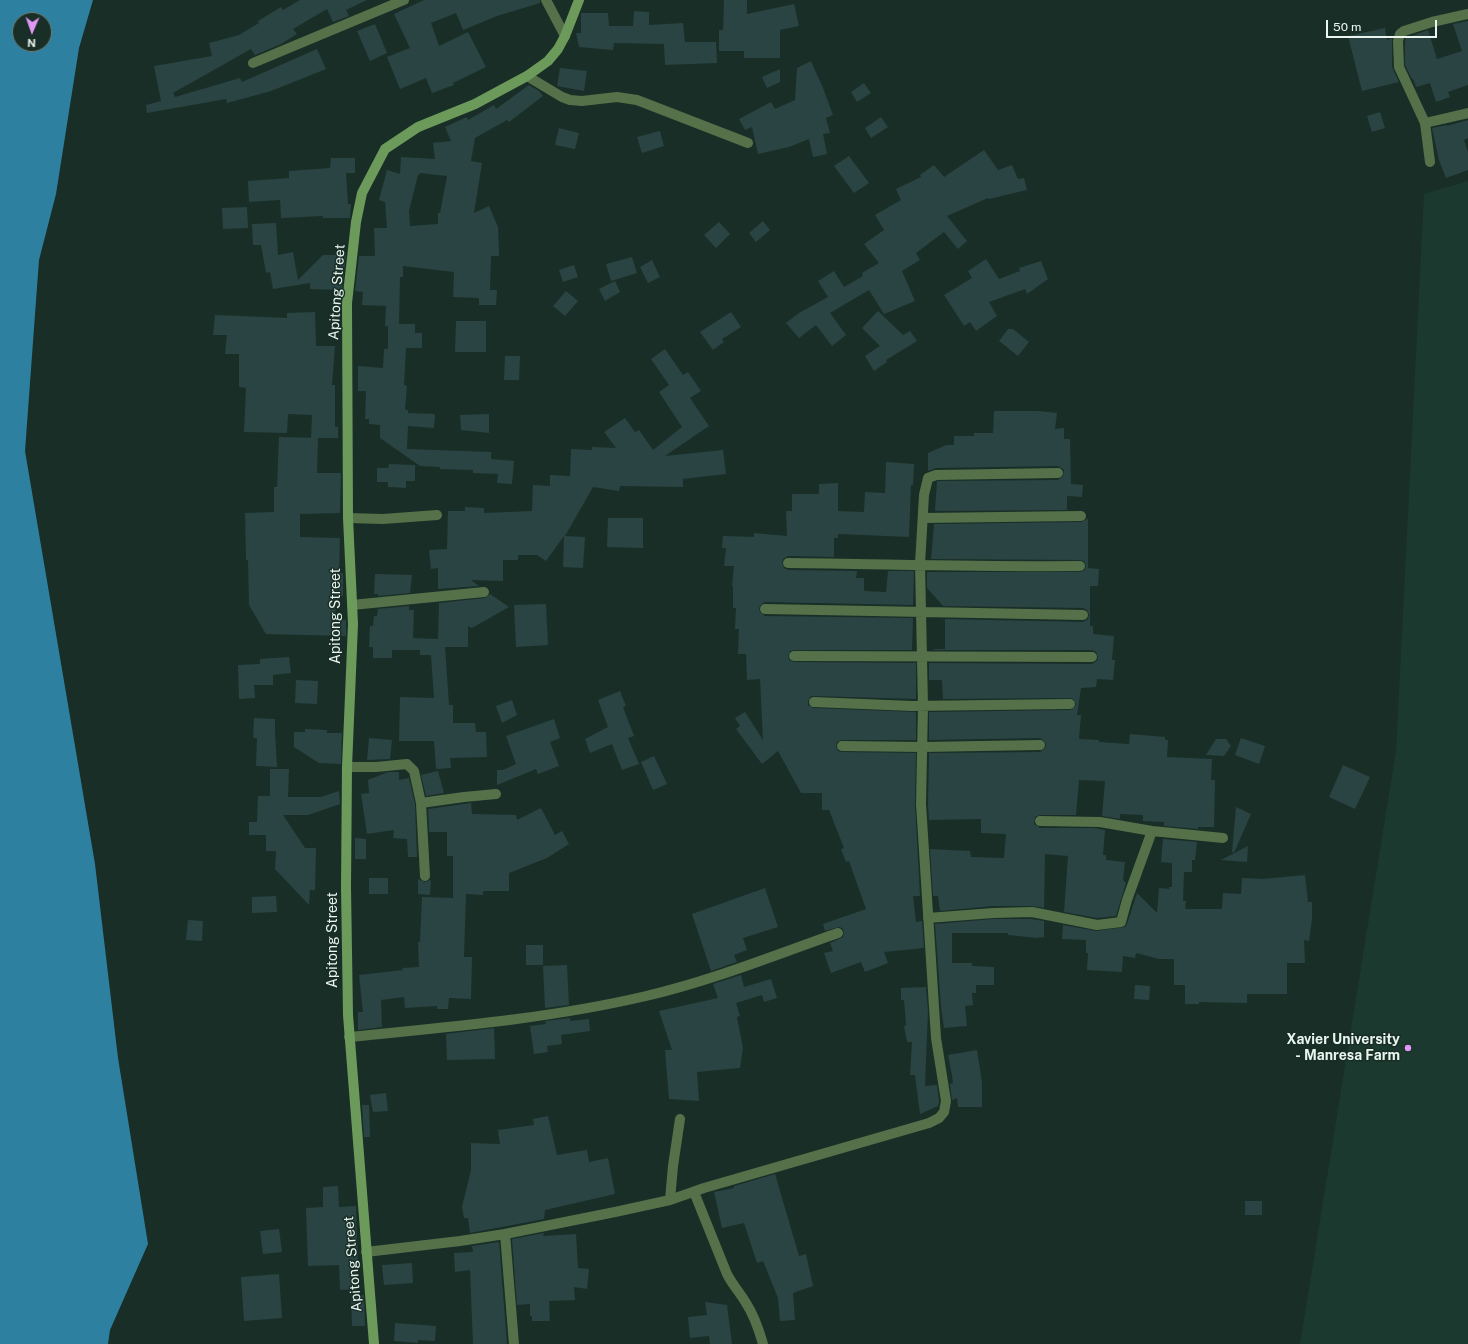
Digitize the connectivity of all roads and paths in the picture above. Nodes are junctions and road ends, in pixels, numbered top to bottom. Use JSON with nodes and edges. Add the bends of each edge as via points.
{"nodes":[{"id":1,"x":404,"y":0,"type":"edge"},
{"id":2,"x":546,"y":0,"type":"edge"},
{"id":3,"x":579,"y":0,"type":"edge"},
{"id":4,"x":1468,"y":14,"type":"edge"},
{"id":5,"x":565,"y":36,"type":"junction"},
{"id":6,"x":253,"y":63,"type":"dead end"},
{"id":7,"x":527,"y":76,"type":"junction"},
{"id":8,"x":1468,"y":112,"type":"edge"},
{"id":9,"x":1425,"y":124,"type":"junction"},
{"id":10,"x":748,"y":143,"type":"dead end"},
{"id":11,"x":1430,"y":162,"type":"dead end"},
{"id":12,"x":1058,"y":473,"type":"dead end"},
{"id":13,"x":437,"y":515,"type":"dead end"},
{"id":14,"x":1081,"y":516,"type":"dead end"},
{"id":15,"x":348,"y":518,"type":"junction"},
{"id":16,"x":923,"y":518,"type":"junction"},
{"id":17,"x":788,"y":563,"type":"dead end"},
{"id":18,"x":920,"y":564,"type":"junction"},
{"id":19,"x":1080,"y":566,"type":"dead end"},
{"id":20,"x":484,"y":592,"type":"dead end"},
{"id":21,"x":352,"y":604,"type":"junction"},
{"id":22,"x":765,"y":609,"type":"dead end"},
{"id":23,"x":922,"y":611,"type":"junction"},
{"id":24,"x":1083,"y":615,"type":"dead end"},
{"id":25,"x":794,"y":656,"type":"dead end"},
{"id":26,"x":922,"y":657,"type":"junction"},
{"id":27,"x":1092,"y":657,"type":"dead end"},
{"id":28,"x":814,"y":702,"type":"dead end"},
{"id":29,"x":1070,"y":704,"type":"dead end"},
{"id":30,"x":923,"y":706,"type":"junction"},
{"id":31,"x":1040,"y":745,"type":"dead end"},
{"id":32,"x":842,"y":746,"type":"dead end"},
{"id":33,"x":922,"y":747,"type":"junction"},
{"id":34,"x":347,"y":767,"type":"junction"},
{"id":35,"x":496,"y":794,"type":"dead end"},
{"id":36,"x":421,"y":803,"type":"junction"},
{"id":37,"x":1040,"y":821,"type":"dead end"},
{"id":38,"x":1152,"y":831,"type":"junction"},
{"id":39,"x":1223,"y":838,"type":"dead end"},
{"id":40,"x":424,"y":876,"type":"dead end"},
{"id":41,"x":928,"y":918,"type":"junction"},
{"id":42,"x":838,"y":933,"type":"dead end"},
{"id":43,"x":349,"y":1038,"type":"junction"},
{"id":44,"x":680,"y":1119,"type":"dead end"},
{"id":45,"x":694,"y":1192,"type":"junction"},
{"id":46,"x":670,"y":1200,"type":"junction"},
{"id":47,"x":505,"y":1234,"type":"junction"},
{"id":48,"x":366,"y":1252,"type":"junction"},
{"id":49,"x":374,"y":1344,"type":"edge"},
{"id":50,"x":514,"y":1344,"type":"edge"},
{"id":51,"x":763,"y":1344,"type":"edge"}],
"edges":[{"from":1,"to":6,"type":"street"},
{"from":2,"to":5,"type":"street"},
{"from":3,"to":5,"type":"street","name":"Apitong Street"},
{"from":4,"to":9,"type":"street","via":[[1432,22],[1400,34],[1399,67]]},
{"from":5,"to":7,"type":"street","name":"Apitong Street","via":[[548,61]]},
{"from":7,"to":10,"type":"street","via":[[570,100],[617,97],[636,100]]},
{"from":7,"to":15,"type":"street","name":"Apitong Street","via":[[475,104],[418,127],[390,145],[385,149],[362,193],[356,222],[348,303]]},
{"from":8,"to":9,"type":"street"},
{"from":9,"to":11,"type":"street"},
{"from":12,"to":16,"type":"street","via":[[936,475],[928,478]]},
{"from":13,"to":15,"type":"street","via":[[383,519]]},
{"from":14,"to":16,"type":"street"},
{"from":15,"to":21,"type":"street","name":"Apitong Street"},
{"from":16,"to":18,"type":"street"},
{"from":17,"to":18,"type":"street"},
{"from":18,"to":19,"type":"street","via":[[991,567]]},
{"from":18,"to":23,"type":"street"},
{"from":20,"to":21,"type":"street"},
{"from":21,"to":34,"type":"street","name":"Apitong Street"},
{"from":22,"to":23,"type":"street"},
{"from":23,"to":24,"type":"street"},
{"from":23,"to":26,"type":"street"},
{"from":25,"to":26,"type":"street"},
{"from":26,"to":27,"type":"street"},
{"from":26,"to":30,"type":"street"},
{"from":28,"to":30,"type":"street"},
{"from":29,"to":30,"type":"street"},
{"from":30,"to":33,"type":"street"},
{"from":31,"to":33,"type":"street"},
{"from":32,"to":33,"type":"street"},
{"from":33,"to":41,"type":"street","via":[[921,804]]},
{"from":34,"to":36,"type":"street","via":[[376,768],[407,764],[414,771]]},
{"from":34,"to":43,"type":"street","name":"Apitong Street"},
{"from":35,"to":36,"type":"street"},
{"from":36,"to":40,"type":"street"},
{"from":37,"to":38,"type":"street","via":[[1100,822]]},
{"from":38,"to":39,"type":"street"},
{"from":38,"to":41,"type":"street","via":[[1121,922],[1097,925],[1032,912]]},
{"from":41,"to":45,"type":"street","via":[[936,1038],[946,1101],[944,1112],[939,1118]]},
{"from":42,"to":43,"type":"street","via":[[721,975],[647,996],[566,1013]]},
{"from":43,"to":48,"type":"street","name":"Apitong Street"},
{"from":44,"to":46,"type":"street"},
{"from":45,"to":46,"type":"street"},
{"from":45,"to":51,"type":"street","via":[[731,1283],[755,1320]]},
{"from":46,"to":47,"type":"street"},
{"from":47,"to":48,"type":"street"},
{"from":47,"to":50,"type":"street"},
{"from":48,"to":49,"type":"street","name":"Apitong Street"}]}
